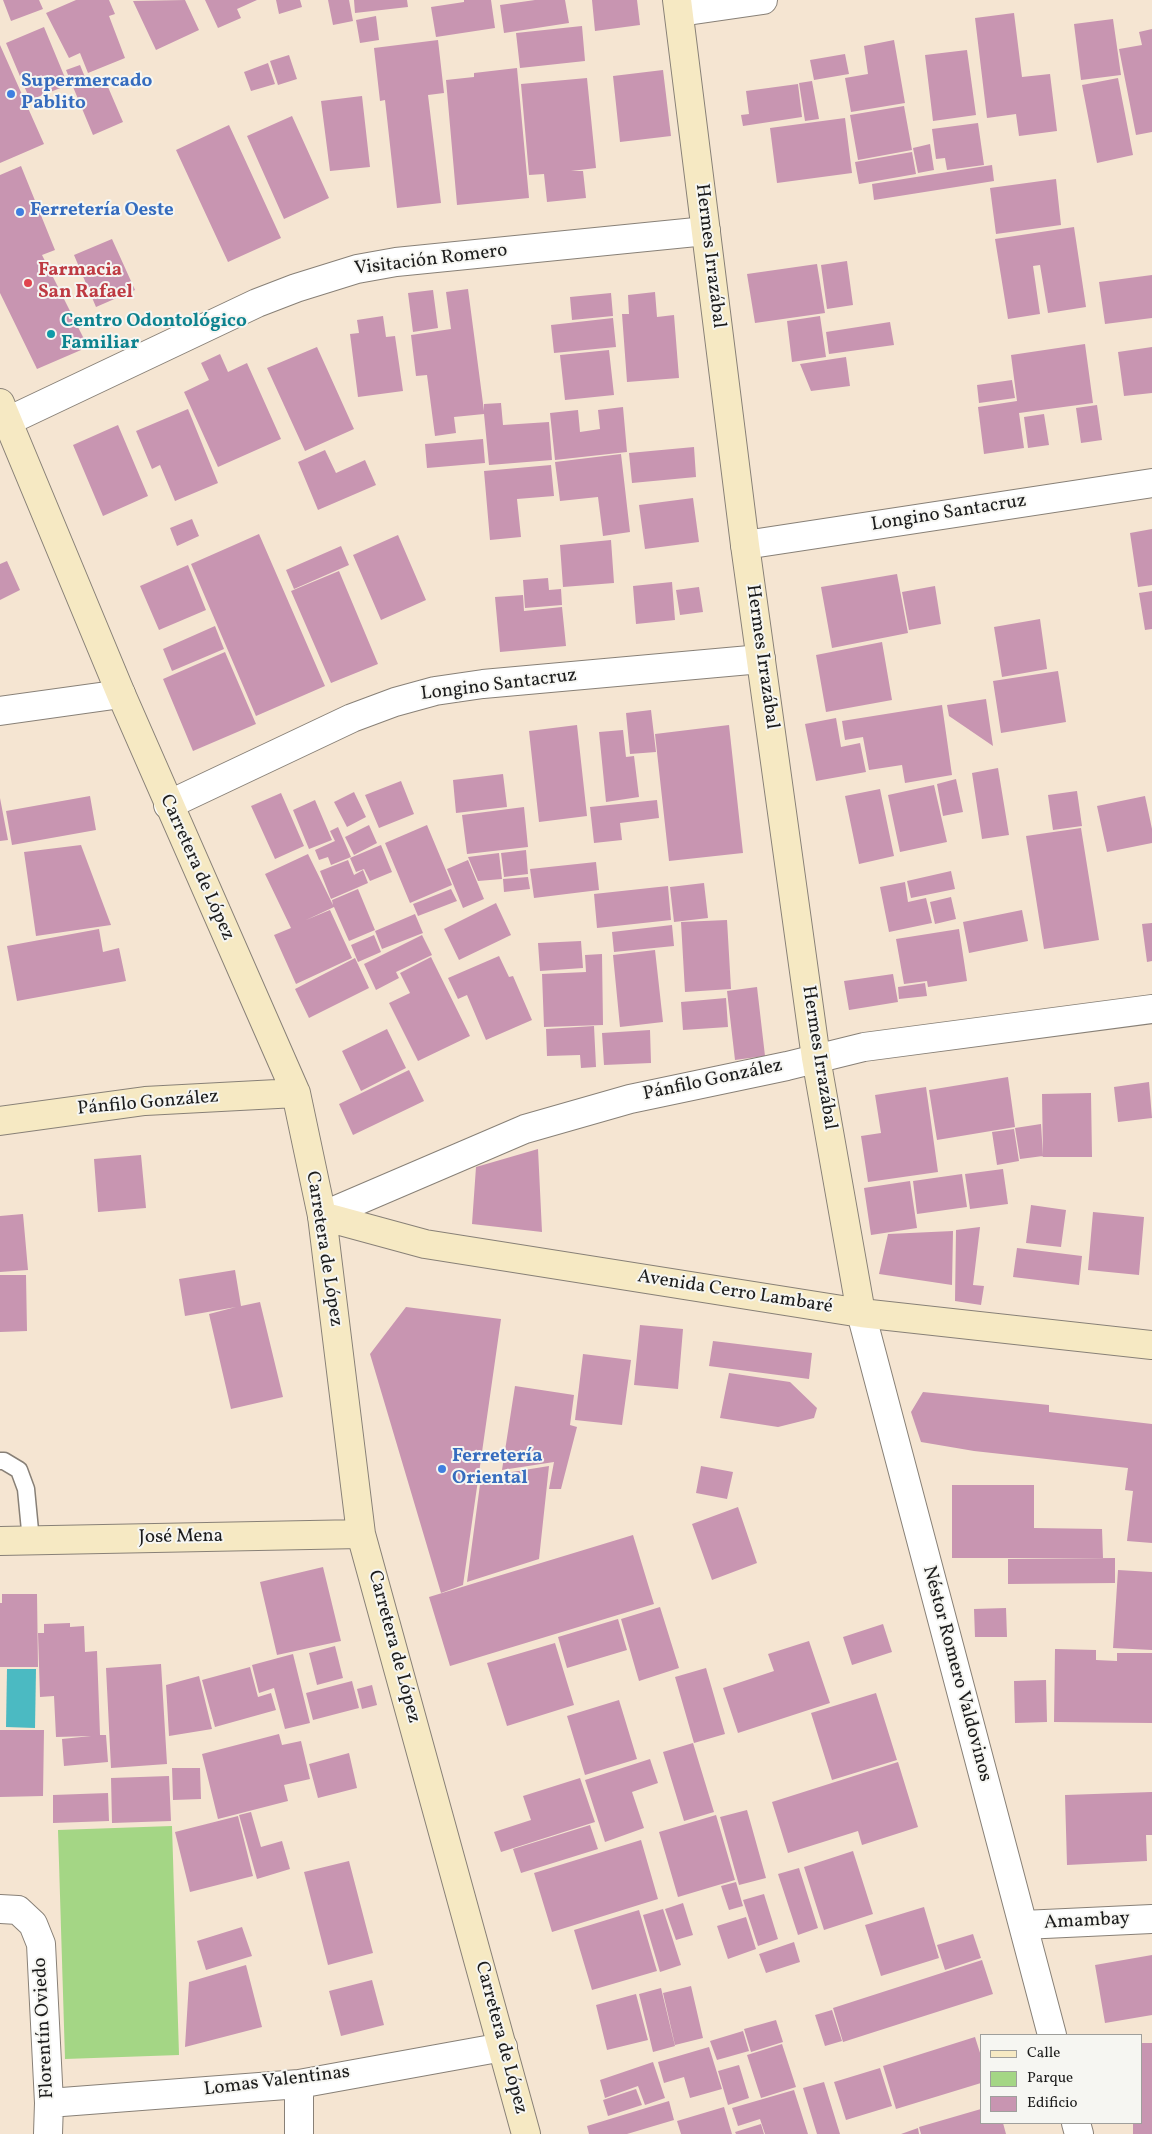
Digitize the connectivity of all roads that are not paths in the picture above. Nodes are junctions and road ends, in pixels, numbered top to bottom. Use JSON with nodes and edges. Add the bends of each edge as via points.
{"nodes":[{"id":1,"x":764,"y":0,"type":"edge"},
{"id":2,"x":679,"y":6,"type":"edge"},
{"id":3,"x":706,"y":230,"type":"junction"},
{"id":4,"x":4,"y":412,"type":"edge"},
{"id":5,"x":1152,"y":483,"type":"edge"},
{"id":6,"x":746,"y":545,"type":"junction"},
{"id":7,"x":761,"y":659,"type":"junction"},
{"id":8,"x":121,"y":694,"type":"junction"},
{"id":9,"x":0,"y":711,"type":"edge"},
{"id":10,"x":168,"y":805,"type":"junction"},
{"id":11,"x":1152,"y":1010,"type":"edge"},
{"id":12,"x":816,"y":1058,"type":"junction"},
{"id":13,"x":296,"y":1094,"type":"junction"},
{"id":14,"x":0,"y":1122,"type":"edge"},
{"id":15,"x":322,"y":1216,"type":"junction"},
{"id":16,"x":861,"y":1313,"type":"junction"},
{"id":17,"x":1152,"y":1345,"type":"edge"},
{"id":18,"x":0,"y":1461,"type":"edge"},
{"id":19,"x":361,"y":1534,"type":"junction"},
{"id":20,"x":0,"y":1541,"type":"edge"},
{"id":21,"x":31,"y":1541,"type":"junction"},
{"id":22,"x":0,"y":1910,"type":"edge"},
{"id":23,"x":1152,"y":1919,"type":"edge"},
{"id":24,"x":1022,"y":1925,"type":"junction"},
{"id":25,"x":1052,"y":2034,"type":"edge"},
{"id":26,"x":503,"y":2047,"type":"junction"},
{"id":27,"x":299,"y":2084,"type":"junction"},
{"id":28,"x":49,"y":2103,"type":"junction"},
{"id":29,"x":48,"y":2134,"type":"edge"},
{"id":30,"x":299,"y":2134,"type":"edge"},
{"id":31,"x":526,"y":2134,"type":"edge"}],
"edges":[{"from":1,"to":2,"type":"street"},
{"from":2,"to":3,"type":"street","name":"Hermes Irrazábal"},
{"from":3,"to":4,"type":"street","name":"Visitación Romero","via":[[396,262],[357,269],[257,303]]},
{"from":3,"to":6,"type":"street","name":"Hermes Irrazábal"},
{"from":4,"to":8,"type":"street","name":"Carretera de López"},
{"from":5,"to":6,"type":"street","name":"Longino Santacruz"},
{"from":6,"to":7,"type":"street","name":"Hermes Irrazábal"},
{"from":7,"to":10,"type":"street","name":"Longino Santacruz","via":[[435,691],[352,718]]},
{"from":7,"to":12,"type":"street","name":"Hermes Irrazábal"},
{"from":8,"to":9,"type":"street"},
{"from":8,"to":10,"type":"street","name":"Carretera de López"},
{"from":10,"to":13,"type":"street","name":"Carretera de López"},
{"from":11,"to":12,"type":"street","name":"Pánfilo González","via":[[864,1047]]},
{"from":12,"to":15,"type":"street","name":"Pánfilo González","via":[[630,1099],[556,1119],[525,1129]]},
{"from":12,"to":16,"type":"street","name":"Hermes Irrazábal"},
{"from":13,"to":14,"type":"street","name":"Pánfilo González","via":[[145,1101]]},
{"from":13,"to":15,"type":"street","name":"Carretera de López"},
{"from":15,"to":16,"type":"street","name":"Avenida Cerro Lambaré","via":[[425,1244]]},
{"from":15,"to":19,"type":"street","name":"Carretera de López"},
{"from":16,"to":17,"type":"street","name":"Avenida Cerro Lambaré"},
{"from":16,"to":24,"type":"street","name":"Néstor Romero Valdovinos"},
{"from":18,"to":21,"type":"lane","via":[[19,1470],[26,1489]]},
{"from":19,"to":21,"type":"street","name":"José Mena"},
{"from":19,"to":26,"type":"street","name":"Carretera de López"},
{"from":20,"to":21,"type":"street","name":"José Mena"},
{"from":22,"to":28,"type":"street","name":"Florentín Oviedo","via":[[18,1910],[33,1924],[41,1944]]},
{"from":23,"to":24,"type":"street","name":"Amambay"},
{"from":24,"to":25,"type":"street","name":"Néstor Romero Valdovinos"},
{"from":26,"to":27,"type":"street","name":"Lomas Valentinas"},
{"from":26,"to":31,"type":"street","name":"Carretera de López"},
{"from":27,"to":28,"type":"street","name":"Lomas Valentinas"},
{"from":27,"to":30,"type":"street"},
{"from":28,"to":29,"type":"street","name":"Florentín Oviedo"}]}
